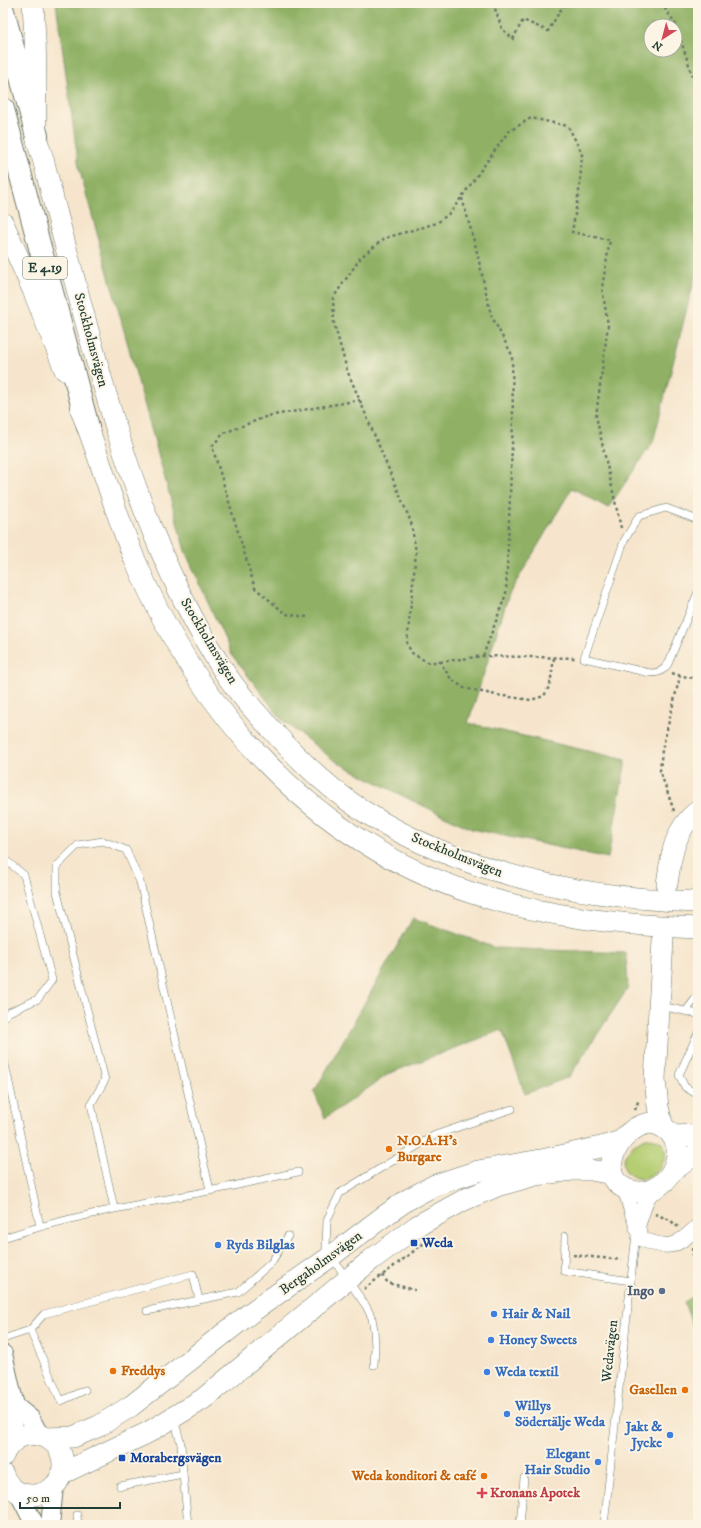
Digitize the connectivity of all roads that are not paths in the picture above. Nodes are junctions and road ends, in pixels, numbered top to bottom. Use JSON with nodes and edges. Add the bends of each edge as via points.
{"nodes":[{"id":1,"x":33,"y":3,"type":"edge"},
{"id":2,"x":3,"y":11,"type":"edge"},
{"id":3,"x":3,"y":110,"type":"edge"},
{"id":4,"x":36,"y":136,"type":"junction"},
{"id":5,"x":3,"y":223,"type":"edge"},
{"id":6,"x":88,"y":427,"type":"junction"},
{"id":7,"x":698,"y":520,"type":"edge"},
{"id":8,"x":698,"y":592,"type":"edge"},
{"id":9,"x":698,"y":811,"type":"edge"},
{"id":10,"x":3,"y":858,"type":"edge"},
{"id":11,"x":667,"y":884,"type":"dead end"},
{"id":12,"x":698,"y":902,"type":"edge"},
{"id":13,"x":698,"y":928,"type":"edge"},
{"id":14,"x":663,"y":940,"type":"dead end"},
{"id":15,"x":698,"y":995,"type":"edge"},
{"id":16,"x":660,"y":1006,"type":"junction"},
{"id":17,"x":686,"y":1011,"type":"junction"},
{"id":18,"x":698,"y":1014,"type":"edge"},
{"id":19,"x":3,"y":1018,"type":"edge"},
{"id":20,"x":698,"y":1033,"type":"edge"},
{"id":21,"x":3,"y":1055,"type":"edge"},
{"id":22,"x":655,"y":1079,"type":"junction"},
{"id":23,"x":698,"y":1095,"type":"edge"},
{"id":24,"x":512,"y":1109,"type":"dead end"},
{"id":25,"x":639,"y":1126,"type":"junction"},
{"id":26,"x":668,"y":1132,"type":"junction"},
{"id":27,"x":698,"y":1135,"type":"edge"},
{"id":28,"x":621,"y":1141,"type":"junction"},
{"id":29,"x":698,"y":1152,"type":"edge"},
{"id":30,"x":674,"y":1170,"type":"junction"},
{"id":31,"x":298,"y":1172,"type":"dead end"},
{"id":32,"x":619,"y":1181,"type":"junction"},
{"id":33,"x":210,"y":1190,"type":"junction"},
{"id":34,"x":652,"y":1190,"type":"junction"},
{"id":35,"x":114,"y":1208,"type":"junction"},
{"id":36,"x":40,"y":1226,"type":"junction"},
{"id":37,"x":698,"y":1226,"type":"edge"},
{"id":38,"x":637,"y":1228,"type":"junction"},
{"id":39,"x":288,"y":1236,"type":"dead end"},
{"id":40,"x":565,"y":1236,"type":"dead end"},
{"id":41,"x":3,"y":1238,"type":"edge"},
{"id":42,"x":330,"y":1257,"type":"junction"},
{"id":43,"x":631,"y":1281,"type":"junction"},
{"id":44,"x":353,"y":1286,"type":"junction"},
{"id":45,"x":199,"y":1300,"type":"junction"},
{"id":46,"x":147,"y":1312,"type":"dead end"},
{"id":47,"x":30,"y":1330,"type":"junction"},
{"id":48,"x":3,"y":1340,"type":"edge"},
{"id":49,"x":3,"y":1354,"type":"edge"},
{"id":50,"x":374,"y":1365,"type":"dead end"},
{"id":51,"x":85,"y":1390,"type":"dead end"},
{"id":52,"x":15,"y":1406,"type":"junction"},
{"id":53,"x":173,"y":1417,"type":"junction"},
{"id":54,"x":42,"y":1436,"type":"junction"},
{"id":55,"x":6,"y":1450,"type":"edge"},
{"id":56,"x":183,"y":1474,"type":"junction"},
{"id":57,"x":524,"y":1478,"type":"dead end"},
{"id":58,"x":58,"y":1481,"type":"junction"},
{"id":59,"x":9,"y":1485,"type":"edge"},
{"id":60,"x":120,"y":1486,"type":"dead end"},
{"id":61,"x":77,"y":1515,"type":"dead end"},
{"id":62,"x":35,"y":1525,"type":"edge"},
{"id":63,"x":50,"y":1525,"type":"edge"},
{"id":64,"x":78,"y":1525,"type":"edge"},
{"id":65,"x":188,"y":1525,"type":"edge"},
{"id":66,"x":520,"y":1525,"type":"edge"},
{"id":67,"x":604,"y":1525,"type":"edge"}],
"edges":[{"from":1,"to":4,"type":"main road","name":"Stockholmsvägen","via":[[36,46]]},
{"from":2,"to":4,"type":"highway","number":"E 4.19"},
{"from":3,"to":6,"type":"highway","number":"E 4.19"},
{"from":4,"to":12,"type":"main road","name":"Stockholmsvägen","number":"E 4.19","via":[[96,360],[136,488],[154,535],[201,632],[226,674],[265,723],[311,770],[365,812],[458,858],[501,873],[566,889],[641,899]]},
{"from":5,"to":6,"type":"main road","name":"Stockholmsvägen"},
{"from":6,"to":13,"type":"main road","name":"Stockholmsvägen","number":"E 4.19","via":[[135,560],[180,651],[203,687],[248,744],[274,772],[329,818],[394,860],[471,893],[546,913],[620,924]]},
{"from":7,"to":8,"type":"lane","via":[[666,508],[639,516],[624,540],[584,658],[650,673],[664,669]]},
{"from":9,"to":11,"type":"main road","via":[[685,823],[676,839],[670,858]]},
{"from":10,"to":19,"type":"lane","via":[[24,875],[52,980],[38,999],[9,1012]]},
{"from":14,"to":16,"type":"main road"},
{"from":15,"to":17,"type":"lane"},
{"from":16,"to":17,"type":"lane"},
{"from":16,"to":22,"type":"main road"},
{"from":17,"to":18,"type":"lane"},
{"from":20,"to":23,"type":"lane","via":[[679,1075],[685,1087]]},
{"from":21,"to":36,"type":"lane"},
{"from":22,"to":25,"type":"main road"},
{"from":22,"to":26,"type":"main road","via":[[658,1106]]},
{"from":24,"to":42,"type":"lane","via":[[435,1135],[340,1193],[328,1220],[326,1249]]},
{"from":25,"to":26,"type":"main road","via":[[651,1123]]},
{"from":25,"to":28,"type":"main road"},
{"from":26,"to":27,"type":"main road"},
{"from":26,"to":30,"type":"main road","via":[[678,1149]]},
{"from":28,"to":32,"type":"main road","via":[[611,1168]]},
{"from":28,"to":42,"type":"main road","name":"Bergaholmsvägen","via":[[553,1158],[478,1171],[434,1185],[402,1204]]},
{"from":29,"to":30,"type":"main road"},
{"from":30,"to":34,"type":"main road"},
{"from":31,"to":33,"type":"lane"},
{"from":32,"to":34,"type":"main road","via":[[638,1192]]},
{"from":32,"to":38,"type":"street"},
{"from":32,"to":44,"type":"main road","name":"Bergaholmsvägen","via":[[591,1170],[572,1170],[497,1186],[464,1200],[417,1226]]},
{"from":33,"to":35,"type":"lane"},
{"from":33,"to":35,"type":"lane","via":[[140,882],[126,850],[103,841],[78,845],[57,866],[57,892],[105,1080],[91,1104]]},
{"from":34,"to":38,"type":"street"},
{"from":35,"to":36,"type":"lane"},
{"from":36,"to":41,"type":"lane"},
{"from":37,"to":38,"type":"street","via":[[673,1245],[662,1246],[642,1239]]},
{"from":38,"to":43,"type":"lane","name":"Wedavägen"},
{"from":39,"to":45,"type":"lane","via":[[271,1263],[238,1292]]},
{"from":40,"to":43,"type":"lane","via":[[564,1271]]},
{"from":42,"to":44,"type":"lane"},
{"from":42,"to":54,"type":"main road","name":"Bergaholmsvägen","via":[[253,1311],[131,1406],[99,1426],[73,1437]]},
{"from":43,"to":67,"type":"lane","name":"Wedavägen"},
{"from":44,"to":50,"type":"lane","via":[[372,1318]]},
{"from":44,"to":53,"type":"main road","name":"Bergaholmsvägen","via":[[203,1399]]},
{"from":45,"to":46,"type":"lane"},
{"from":45,"to":47,"type":"lane","via":[[192,1274],[44,1314]]},
{"from":47,"to":48,"type":"lane"},
{"from":47,"to":51,"type":"lane","via":[[61,1401]]},
{"from":49,"to":52,"type":"street"},
{"from":52,"to":54,"type":"street","via":[[30,1418]]},
{"from":52,"to":55,"type":"street"},
{"from":53,"to":56,"type":"lane","via":[[181,1444]]},
{"from":53,"to":58,"type":"main road","name":"Bergaholmsvägen"},
{"from":54,"to":55,"type":"main road","name":"Bergaholmsvägen","via":[[30,1433],[18,1437]]},
{"from":54,"to":58,"type":"main road","via":[[59,1449],[62,1457],[63,1466]]},
{"from":56,"to":60,"type":"lane"},
{"from":56,"to":65,"type":"lane"},
{"from":57,"to":66,"type":"lane"},
{"from":58,"to":59,"type":"main road","name":"Bergaholmsvägen","via":[[48,1492],[33,1496]]},
{"from":58,"to":63,"type":"street"},
{"from":59,"to":62,"type":"street"},
{"from":61,"to":64,"type":"lane"}]}
